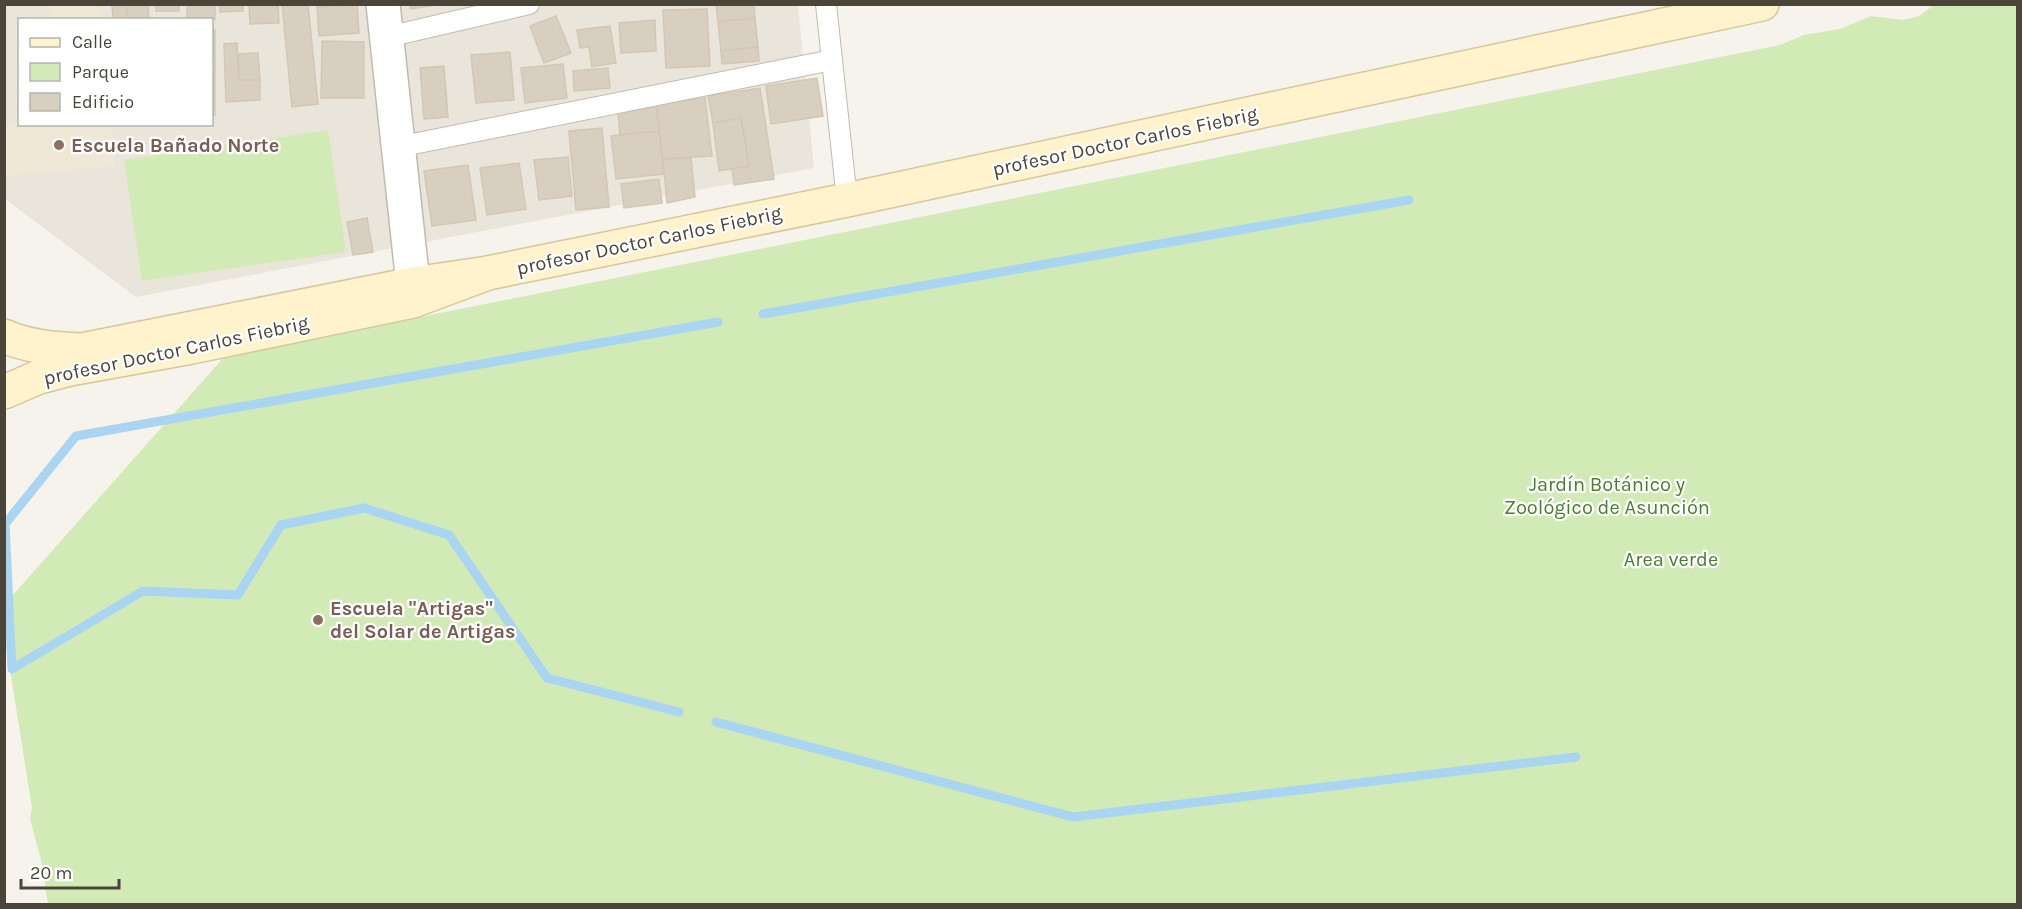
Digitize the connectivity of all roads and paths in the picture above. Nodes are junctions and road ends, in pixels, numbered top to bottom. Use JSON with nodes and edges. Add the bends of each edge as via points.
{"nodes":[{"id":1,"x":383,"y":4,"type":"edge"},
{"id":2,"x":529,"y":4,"type":"edge"},
{"id":3,"x":825,"y":4,"type":"edge"},
{"id":4,"x":1762,"y":4,"type":"edge"},
{"id":5,"x":387,"y":37,"type":"junction"},
{"id":6,"x":831,"y":60,"type":"junction"},
{"id":7,"x":398,"y":147,"type":"junction"},
{"id":8,"x":847,"y":200,"type":"junction"},
{"id":9,"x":488,"y":273,"type":"junction"},
{"id":10,"x":413,"y":284,"type":"junction"},
{"id":11,"x":4,"y":336,"type":"edge"},
{"id":12,"x":4,"y":392,"type":"edge"}],
"edges":[{"from":1,"to":5,"type":"street"},
{"from":2,"to":5,"type":"lane"},
{"from":3,"to":6,"type":"lane"},
{"from":4,"to":8,"type":"street","name":"profesor Doctor Carlos Fiebrig"},
{"from":5,"to":7,"type":"street"},
{"from":6,"to":7,"type":"lane"},
{"from":6,"to":8,"type":"lane"},
{"from":7,"to":10,"type":"street"},
{"from":8,"to":9,"type":"street","name":"profesor Doctor Carlos Fiebrig"},
{"from":9,"to":10,"type":"street","name":"profesor Doctor Carlos Fiebrig"},
{"from":9,"to":12,"type":"street","name":"profesor Doctor Carlos Fiebrig","via":[[412,301],[70,369]]},
{"from":10,"to":11,"type":"street","name":"profesor Doctor Carlos Fiebrig","via":[[82,350],[43,348]]}]}
